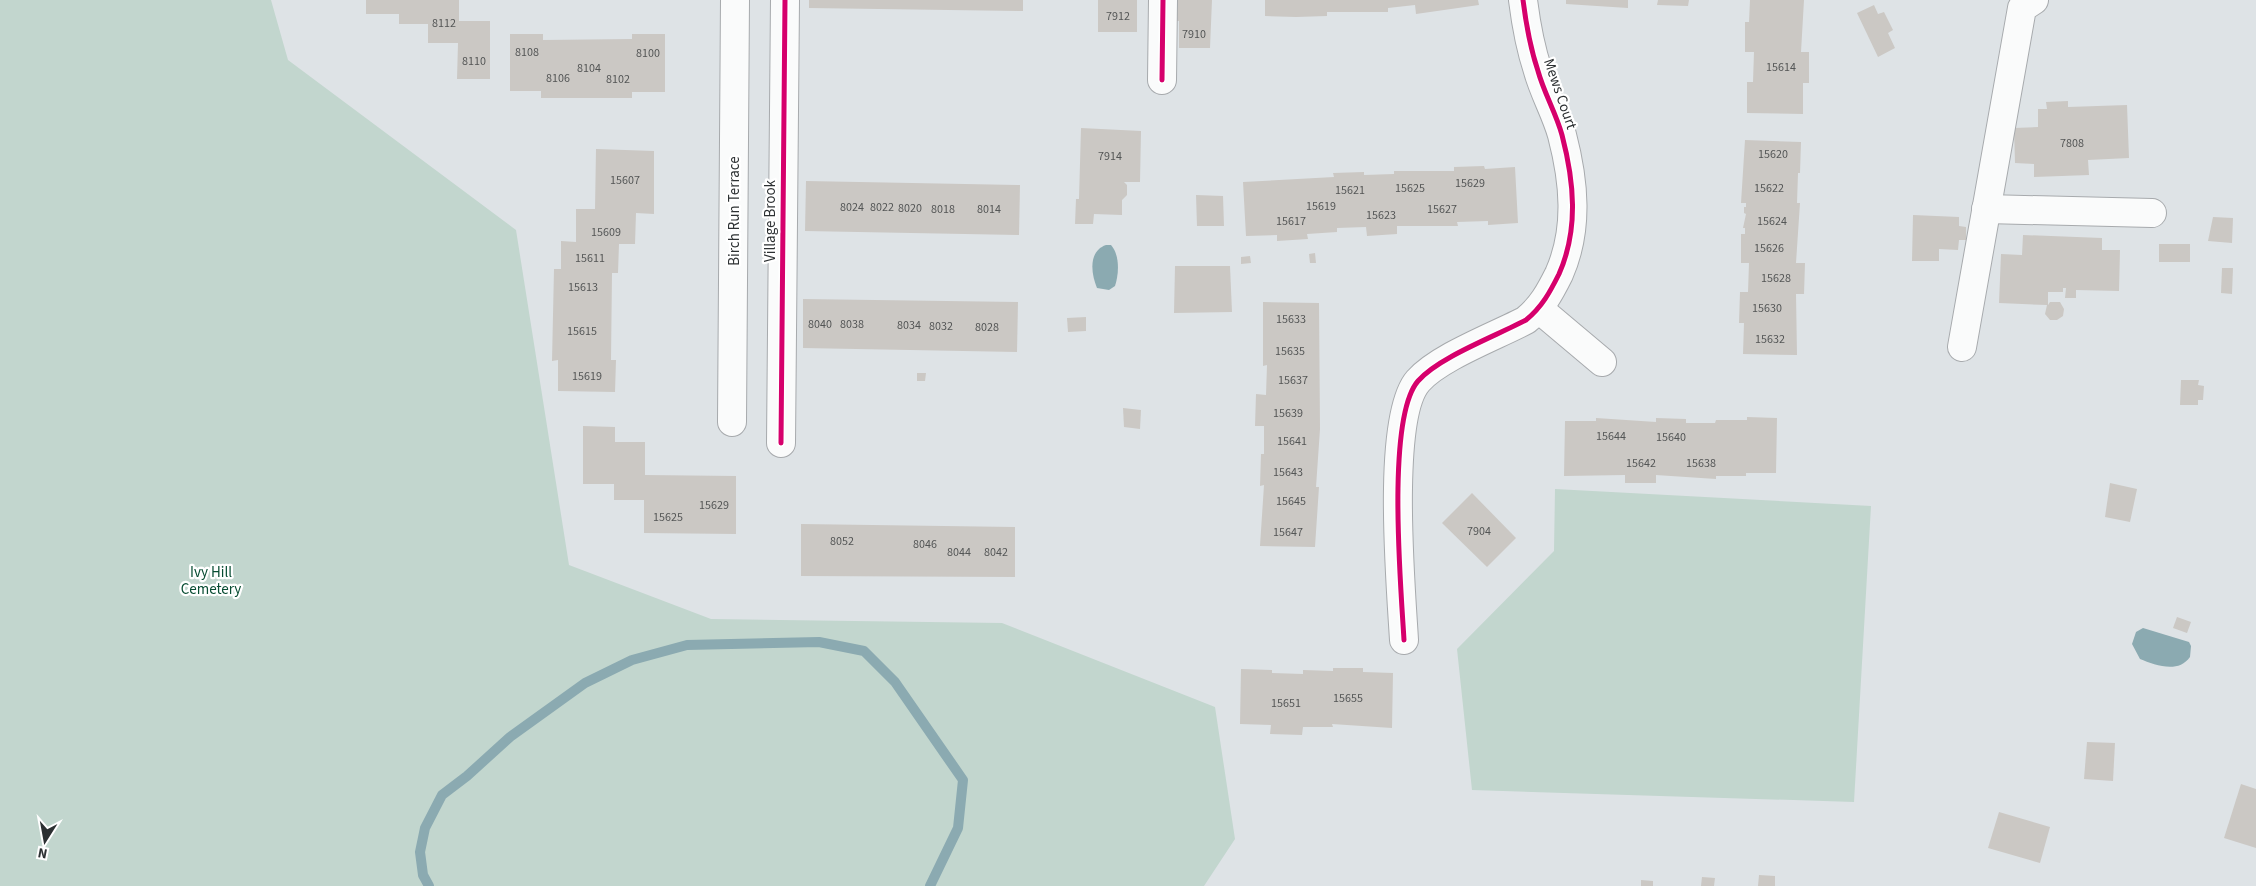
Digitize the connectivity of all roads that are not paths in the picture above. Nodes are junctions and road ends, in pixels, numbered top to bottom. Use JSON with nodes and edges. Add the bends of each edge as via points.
{"nodes":[{"id":1,"x":736,"y":0,"type":"edge"},
{"id":2,"x":786,"y":0,"type":"edge"},
{"id":3,"x":1163,"y":0,"type":"edge"},
{"id":4,"x":1523,"y":0,"type":"edge"},
{"id":5,"x":2034,"y":0,"type":"edge"},
{"id":6,"x":1162,"y":80,"type":"dead end"},
{"id":7,"x":1986,"y":209,"type":"junction"},
{"id":8,"x":2152,"y":213,"type":"dead end"},
{"id":9,"x":1539,"y":309,"type":"junction"},
{"id":10,"x":1962,"y":347,"type":"dead end"},
{"id":11,"x":1602,"y":362,"type":"dead end"},
{"id":12,"x":732,"y":422,"type":"dead end"},
{"id":13,"x":781,"y":443,"type":"dead end"},
{"id":14,"x":1404,"y":640,"type":"dead end"}],
"edges":[{"from":1,"to":12,"type":"street","name":"Birch Run Terrace"},
{"from":2,"to":13,"type":"street","name":"Village Brook"},
{"from":3,"to":6,"type":"street"},
{"from":4,"to":9,"type":"street","name":"Mews Court","via":[[1528,36],[1538,73],[1562,134],[1573,189],[1571,240],[1562,266]]},
{"from":5,"to":7,"type":"street","via":[[2022,8]]},
{"from":7,"to":8,"type":"street"},
{"from":7,"to":10,"type":"street"},
{"from":9,"to":11,"type":"street"},
{"from":9,"to":14,"type":"street","via":[[1526,320],[1431,369],[1417,382],[1407,402],[1402,422],[1399,478]]}]}
